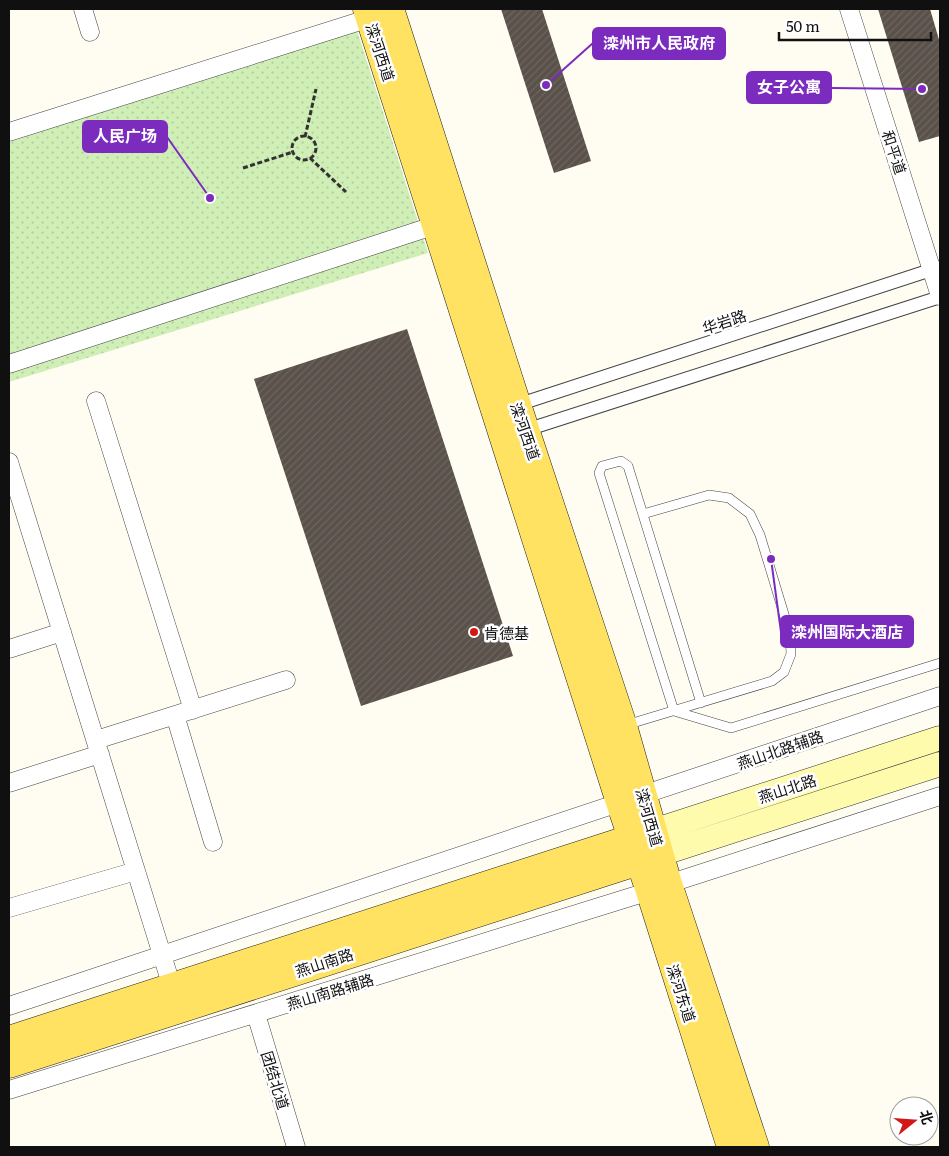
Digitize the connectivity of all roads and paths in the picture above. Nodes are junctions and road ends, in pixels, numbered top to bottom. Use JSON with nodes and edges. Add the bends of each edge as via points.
{"nodes":[{"id":1,"x":83,"y":9,"type":"edge"},
{"id":2,"x":849,"y":9,"type":"edge"},
{"id":3,"x":376,"y":12,"type":"edge"},
{"id":4,"x":90,"y":32,"type":"dead end"},
{"id":5,"x":316,"y":89,"type":"dead end"},
{"id":6,"x":9,"y":132,"type":"edge"},
{"id":7,"x":305,"y":136,"type":"junction"},
{"id":8,"x":293,"y":152,"type":"junction"},
{"id":9,"x":310,"y":158,"type":"junction"},
{"id":10,"x":243,"y":168,"type":"dead end"},
{"id":11,"x":346,"y":192,"type":"dead end"},
{"id":12,"x":436,"y":225,"type":"junction"},
{"id":13,"x":936,"y":268,"type":"edge"},
{"id":14,"x":940,"y":297,"type":"edge"},
{"id":15,"x":9,"y":364,"type":"edge"},
{"id":16,"x":96,"y":401,"type":"dead end"},
{"id":17,"x":517,"y":405,"type":"junction"},
{"id":18,"x":526,"y":430,"type":"junction"},
{"id":19,"x":9,"y":462,"type":"edge"},
{"id":20,"x":643,"y":514,"type":"junction"},
{"id":21,"x":62,"y":632,"type":"junction"},
{"id":22,"x":9,"y":649,"type":"edge"},
{"id":23,"x":940,"y":663,"type":"edge"},
{"id":24,"x":286,"y":680,"type":"dead end"},
{"id":25,"x":940,"y":696,"type":"edge"},
{"id":26,"x":701,"y":703,"type":"junction"},
{"id":27,"x":193,"y":710,"type":"junction"},
{"id":28,"x":674,"y":711,"type":"junction"},
{"id":29,"x":175,"y":716,"type":"junction"},
{"id":30,"x":623,"y":726,"type":"junction"},
{"id":31,"x":940,"y":738,"type":"edge"},
{"id":32,"x":98,"y":747,"type":"junction"},
{"id":33,"x":940,"y":764,"type":"edge"},
{"id":34,"x":9,"y":783,"type":"edge"},
{"id":35,"x":940,"y":796,"type":"edge"},
{"id":36,"x":632,"y":799,"type":"junction"},
{"id":37,"x":214,"y":842,"type":"dead end"},
{"id":38,"x":647,"y":846,"type":"junction"},
{"id":39,"x":136,"y":871,"type":"junction"},
{"id":40,"x":659,"y":887,"type":"junction"},
{"id":41,"x":9,"y":908,"type":"edge"},
{"id":42,"x":162,"y":955,"type":"junction"},
{"id":43,"x":172,"y":987,"type":"junction"},
{"id":44,"x":9,"y":1006,"type":"edge"},
{"id":45,"x":256,"y":1014,"type":"junction"},
{"id":46,"x":9,"y":1040,"type":"edge"},
{"id":47,"x":9,"y":1064,"type":"edge"},
{"id":48,"x":9,"y":1090,"type":"edge"},
{"id":49,"x":296,"y":1147,"type":"edge"},
{"id":50,"x":731,"y":1147,"type":"edge"},
{"id":51,"x":755,"y":1147,"type":"edge"}],
"edges":[{"from":1,"to":4,"type":"street"},
{"from":2,"to":13,"type":"street","name":"和平道"},
{"from":3,"to":6,"type":"street"},
{"from":3,"to":12,"type":"main road","name":"滦河西道"},
{"from":3,"to":17,"type":"main road","name":"滦河西道"},
{"from":5,"to":7,"type":"path"},
{"from":7,"to":8,"type":"path","via":[[295,141]]},
{"from":7,"to":9,"type":"path","via":[[316,147]]},
{"from":8,"to":9,"type":"path","via":[[297,158]]},
{"from":8,"to":10,"type":"path"},
{"from":9,"to":11,"type":"path"},
{"from":12,"to":15,"type":"street"},
{"from":12,"to":36,"type":"main road","name":"滦河西道"},
{"from":13,"to":14,"type":"street","name":"和平道"},
{"from":13,"to":17,"type":"street","name":"华岩路"},
{"from":14,"to":18,"type":"street"},
{"from":16,"to":27,"type":"street"},
{"from":17,"to":18,"type":"main road","name":"滦河西道"},
{"from":18,"to":30,"type":"main road","name":"滦河西道"},
{"from":19,"to":21,"type":"street"},
{"from":20,"to":26,"type":"lane"},
{"from":20,"to":26,"type":"lane","via":[[710,495],[729,498],[750,514],[760,535],[790,634],[791,654],[784,672],[772,681]]},
{"from":20,"to":28,"type":"lane","via":[[628,466],[621,461],[602,466],[599,473]]},
{"from":21,"to":22,"type":"street"},
{"from":21,"to":32,"type":"street"},
{"from":23,"to":28,"type":"lane","via":[[731,728]]},
{"from":24,"to":27,"type":"street"},
{"from":25,"to":36,"type":"street","name":"燕山北路辅路"},
{"from":26,"to":28,"type":"lane"},
{"from":27,"to":29,"type":"street"},
{"from":28,"to":30,"type":"lane"},
{"from":29,"to":32,"type":"street"},
{"from":29,"to":37,"type":"street"},
{"from":30,"to":36,"type":"main road","name":"滦河西道"},
{"from":31,"to":38,"type":"main road","name":"燕山北路"},
{"from":32,"to":34,"type":"street"},
{"from":32,"to":39,"type":"street"},
{"from":33,"to":38,"type":"main road","name":"燕山北路"},
{"from":35,"to":40,"type":"street"},
{"from":36,"to":38,"type":"main road","name":"滦河西道"},
{"from":36,"to":42,"type":"street"},
{"from":38,"to":40,"type":"main road","name":"滦河东道"},
{"from":38,"to":43,"type":"main road","name":"燕山南路"},
{"from":38,"to":47,"type":"main road","name":"燕山南路"},
{"from":39,"to":41,"type":"street"},
{"from":39,"to":42,"type":"street"},
{"from":40,"to":45,"type":"street","name":"燕山南路辅路"},
{"from":40,"to":50,"type":"main road","name":"滦河东道"},
{"from":40,"to":51,"type":"main road","name":"滦河东道"},
{"from":42,"to":43,"type":"street"},
{"from":42,"to":44,"type":"street"},
{"from":43,"to":46,"type":"main road","name":"燕山南路"},
{"from":45,"to":48,"type":"street","name":"燕山南路辅路"},
{"from":45,"to":49,"type":"street","name":"团结北道"}]}
